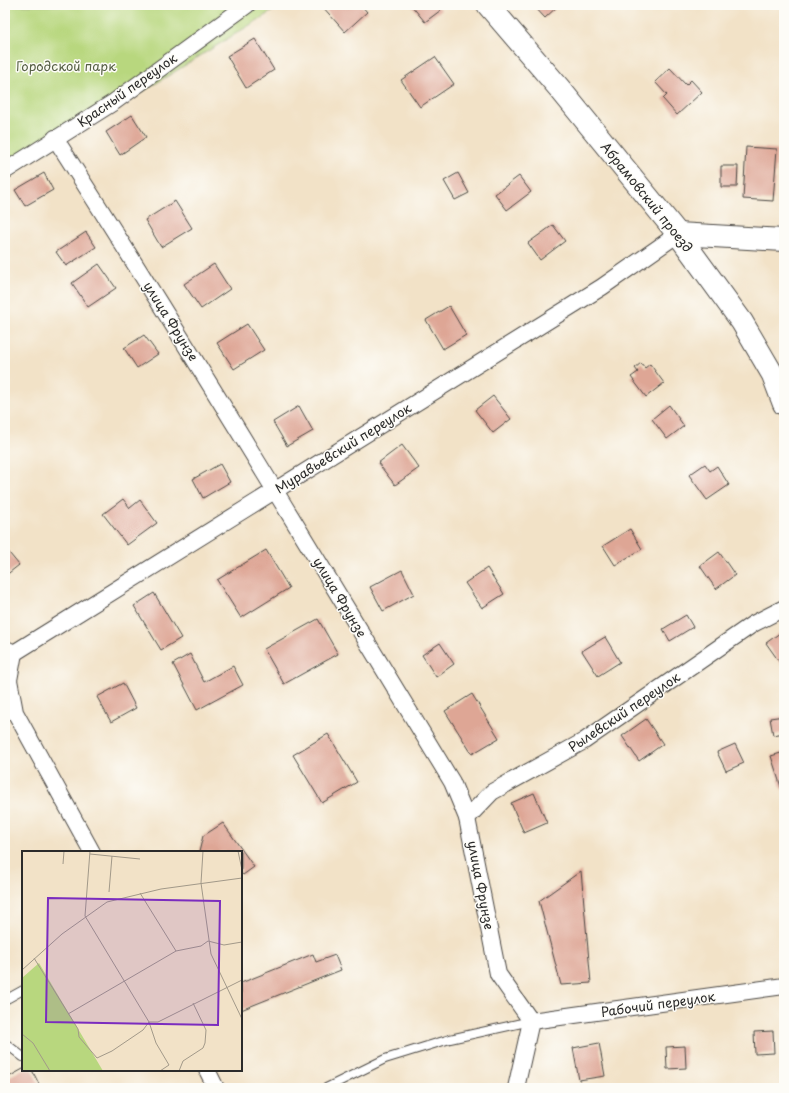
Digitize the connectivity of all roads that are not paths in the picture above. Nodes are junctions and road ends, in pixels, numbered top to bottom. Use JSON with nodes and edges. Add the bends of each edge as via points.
{"nodes":[{"id":1,"x":247,"y":5,"type":"edge"},
{"id":2,"x":488,"y":5,"type":"edge"},
{"id":3,"x":55,"y":138,"type":"junction"},
{"id":4,"x":5,"y":171,"type":"edge"},
{"id":5,"x":678,"y":234,"type":"junction"},
{"id":6,"x":784,"y":240,"type":"edge"},
{"id":7,"x":784,"y":404,"type":"edge"},
{"id":8,"x":276,"y":490,"type":"junction"},
{"id":9,"x":784,"y":608,"type":"edge"},
{"id":10,"x":8,"y":653,"type":"edge"},
{"id":11,"x":467,"y":818,"type":"junction"},
{"id":12,"x":91,"y":851,"type":"edge"},
{"id":13,"x":784,"y":986,"type":"edge"},
{"id":14,"x":22,"y":991,"type":"edge"},
{"id":15,"x":5,"y":1000,"type":"edge"},
{"id":16,"x":531,"y":1021,"type":"junction"},
{"id":17,"x":5,"y":1044,"type":"edge"},
{"id":18,"x":22,"y":1057,"type":"edge"},
{"id":19,"x":208,"y":1071,"type":"edge"},
{"id":20,"x":216,"y":1088,"type":"edge"},
{"id":21,"x":326,"y":1088,"type":"edge"},
{"id":22,"x":516,"y":1088,"type":"edge"}],
"edges":[{"from":1,"to":3,"type":"street","name":"Красный переулок","via":[[114,102]]},
{"from":2,"to":5,"type":"street","name":"Абрамовский проезд"},
{"from":3,"to":4,"type":"street","name":"Красный переулок"},
{"from":3,"to":8,"type":"street","name":"улица Фрунзе"},
{"from":5,"to":6,"type":"street"},
{"from":5,"to":7,"type":"street","name":"Абрамовский проезд","via":[[742,322],[773,375]]},
{"from":5,"to":8,"type":"street","name":"Муравьевский переулок","via":[[602,287]]},
{"from":8,"to":10,"type":"street","name":"Муравьевский переулок"},
{"from":8,"to":11,"type":"street","name":"улица Фрунзе","via":[[452,782]]},
{"from":9,"to":11,"type":"street","name":"Рылевский переулок","via":[[753,624],[584,741],[492,792]]},
{"from":10,"to":12,"type":"street","via":[[9,680],[15,712]]},
{"from":11,"to":16,"type":"street","name":"улица Фрунзе","via":[[498,974]]},
{"from":13,"to":16,"type":"street","name":"Рабочий переулок"},
{"from":14,"to":15,"type":"lane"},
{"from":16,"to":21,"type":"lane","via":[[450,1039],[385,1059]]},
{"from":16,"to":22,"type":"street"},
{"from":17,"to":18,"type":"lane"},
{"from":19,"to":20,"type":"street"}]}
